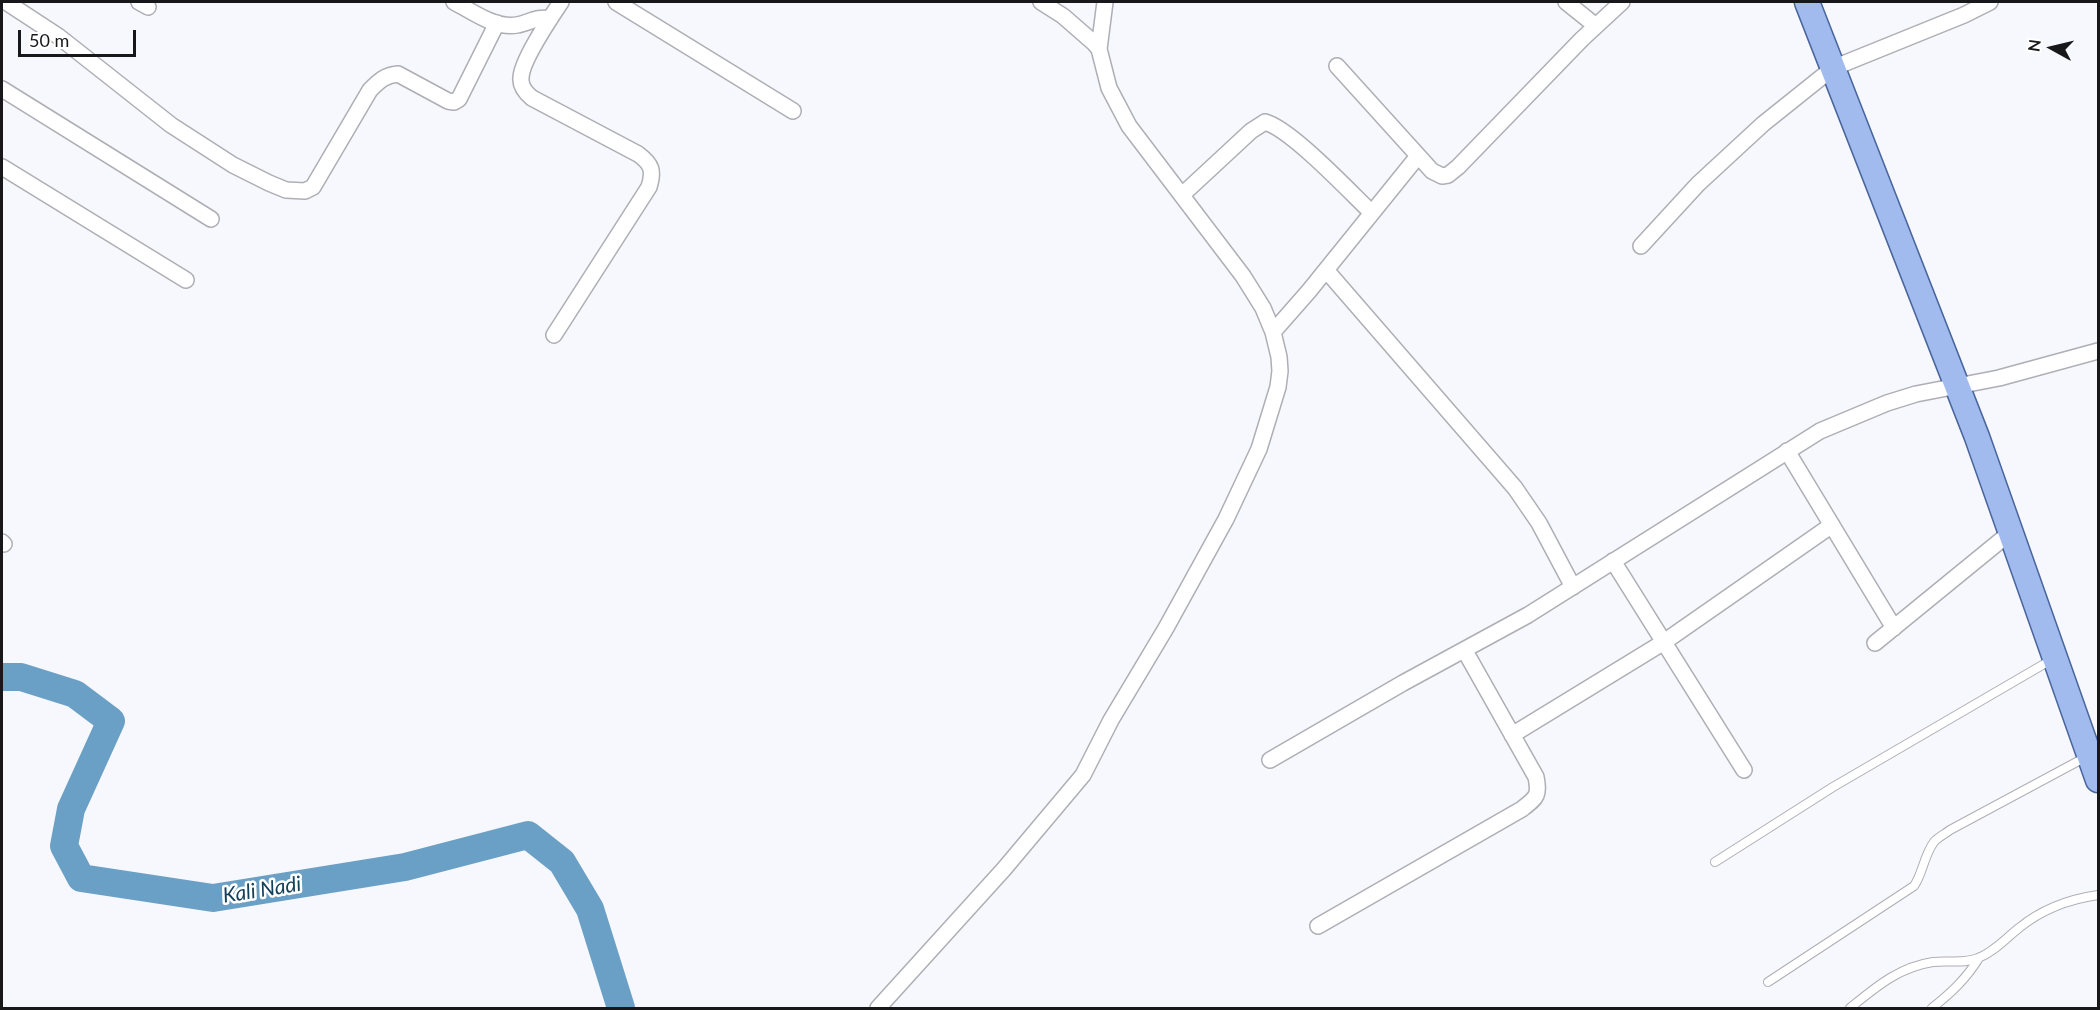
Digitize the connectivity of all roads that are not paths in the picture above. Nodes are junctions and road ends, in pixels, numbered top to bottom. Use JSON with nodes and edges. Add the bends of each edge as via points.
{"nodes":[{"id":1,"x":6,"y":2,"type":"edge"},
{"id":2,"x":454,"y":2,"type":"edge"},
{"id":3,"x":561,"y":2,"type":"edge"},
{"id":4,"x":616,"y":2,"type":"edge"},
{"id":5,"x":1041,"y":2,"type":"edge"},
{"id":6,"x":1105,"y":2,"type":"edge"},
{"id":7,"x":1566,"y":2,"type":"edge"},
{"id":8,"x":1622,"y":2,"type":"edge"},
{"id":9,"x":1807,"y":2,"type":"edge"},
{"id":10,"x":1990,"y":2,"type":"edge"},
{"id":11,"x":550,"y":19,"type":"junction"},
{"id":12,"x":496,"y":23,"type":"junction"},
{"id":13,"x":1596,"y":26,"type":"junction"},
{"id":14,"x":1099,"y":49,"type":"junction"},
{"id":15,"x":1336,"y":66,"type":"dead end"},
{"id":16,"x":1833,"y":69,"type":"junction"},
{"id":17,"x":2,"y":89,"type":"edge"},
{"id":18,"x":793,"y":111,"type":"dead end"},
{"id":19,"x":1418,"y":156,"type":"junction"},
{"id":20,"x":2,"y":167,"type":"edge"},
{"id":21,"x":1182,"y":195,"type":"junction"},
{"id":22,"x":1372,"y":213,"type":"junction"},
{"id":23,"x":211,"y":219,"type":"dead end"},
{"id":24,"x":1641,"y":246,"type":"dead end"},
{"id":25,"x":1326,"y":270,"type":"junction"},
{"id":26,"x":186,"y":280,"type":"dead end"},
{"id":27,"x":1273,"y":332,"type":"junction"},
{"id":28,"x":554,"y":335,"type":"dead end"},
{"id":29,"x":2098,"y":351,"type":"edge"},
{"id":30,"x":1956,"y":385,"type":"junction"},
{"id":31,"x":1787,"y":450,"type":"junction"},
{"id":32,"x":1832,"y":525,"type":"junction"},
{"id":33,"x":2010,"y":532,"type":"junction"},
{"id":34,"x":1613,"y":561,"type":"junction"},
{"id":35,"x":1573,"y":586,"type":"junction"},
{"id":36,"x":1894,"y":628,"type":"junction"},
{"id":37,"x":1664,"y":642,"type":"junction"},
{"id":38,"x":1875,"y":643,"type":"dead end"},
{"id":39,"x":1464,"y":651,"type":"junction"},
{"id":40,"x":2055,"y":657,"type":"junction"},
{"id":41,"x":1512,"y":735,"type":"junction"},
{"id":42,"x":2090,"y":755,"type":"junction"},
{"id":43,"x":1270,"y":760,"type":"dead end"},
{"id":44,"x":1744,"y":770,"type":"dead end"},
{"id":45,"x":2098,"y":780,"type":"edge"},
{"id":46,"x":1715,"y":862,"type":"dead end"},
{"id":47,"x":2098,"y":895,"type":"edge"},
{"id":48,"x":1318,"y":926,"type":"dead end"},
{"id":49,"x":1979,"y":958,"type":"junction"},
{"id":50,"x":1768,"y":982,"type":"dead end"},
{"id":51,"x":878,"y":1008,"type":"edge"},
{"id":52,"x":1850,"y":1008,"type":"edge"},
{"id":53,"x":1932,"y":1008,"type":"edge"}],
"edges":[{"from":1,"to":12,"type":"street","via":[[73,47],[171,125],[233,165],[296,192],[313,187],[370,90],[380,80],[398,74],[448,101],[459,99]]},
{"from":2,"to":12,"type":"street"},
{"from":3,"to":11,"type":"street"},
{"from":4,"to":18,"type":"street"},
{"from":5,"to":14,"type":"street","via":[[1089,37]]},
{"from":6,"to":14,"type":"street"},
{"from":7,"to":13,"type":"street"},
{"from":8,"to":13,"type":"street"},
{"from":9,"to":16,"type":"main road"},
{"from":10,"to":16,"type":"street"},
{"from":11,"to":12,"type":"street","via":[[541,17],[507,26]]},
{"from":11,"to":28,"type":"street","via":[[521,71],[526,93],[638,154],[648,161],[653,175],[650,187]]},
{"from":13,"to":19,"type":"street","via":[[1448,175],[1436,175]]},
{"from":14,"to":21,"type":"street","via":[[1109,88],[1129,126]]},
{"from":15,"to":19,"type":"street"},
{"from":16,"to":24,"type":"street","via":[[1763,124],[1698,184]]},
{"from":16,"to":30,"type":"main road"},
{"from":17,"to":23,"type":"street"},
{"from":19,"to":22,"type":"street"},
{"from":20,"to":26,"type":"street"},
{"from":21,"to":22,"type":"street","via":[[1265,122],[1290,136]]},
{"from":21,"to":27,"type":"street","via":[[1243,276]]},
{"from":22,"to":25,"type":"street"},
{"from":25,"to":27,"type":"street"},
{"from":25,"to":35,"type":"street","via":[[1515,488]]},
{"from":27,"to":51,"type":"street","via":[[1280,371],[1259,449],[1206,556],[1091,760],[1072,789],[1004,869]]},
{"from":29,"to":30,"type":"street","via":[[1999,378]]},
{"from":30,"to":31,"type":"street","via":[[1858,414]]},
{"from":30,"to":33,"type":"main road"},
{"from":31,"to":32,"type":"street"},
{"from":31,"to":34,"type":"street"},
{"from":32,"to":36,"type":"street"},
{"from":32,"to":37,"type":"street"},
{"from":33,"to":36,"type":"street"},
{"from":33,"to":40,"type":"main road"},
{"from":34,"to":35,"type":"street"},
{"from":34,"to":37,"type":"street"},
{"from":35,"to":39,"type":"street"},
{"from":36,"to":38,"type":"street"},
{"from":37,"to":41,"type":"street"},
{"from":37,"to":44,"type":"street"},
{"from":39,"to":41,"type":"street"},
{"from":39,"to":43,"type":"street"},
{"from":40,"to":42,"type":"main road"},
{"from":40,"to":46,"type":"lane","via":[[1833,787]]},
{"from":41,"to":48,"type":"street","via":[[1536,777],[1535,798]]},
{"from":42,"to":45,"type":"main road"},
{"from":42,"to":50,"type":"lane","via":[[1950,830],[1927,853],[1914,886]]},
{"from":47,"to":49,"type":"lane","via":[[2044,912]]},
{"from":49,"to":52,"type":"lane","via":[[1911,968],[1884,980]]},
{"from":49,"to":53,"type":"lane","via":[[1963,981]]}]}
